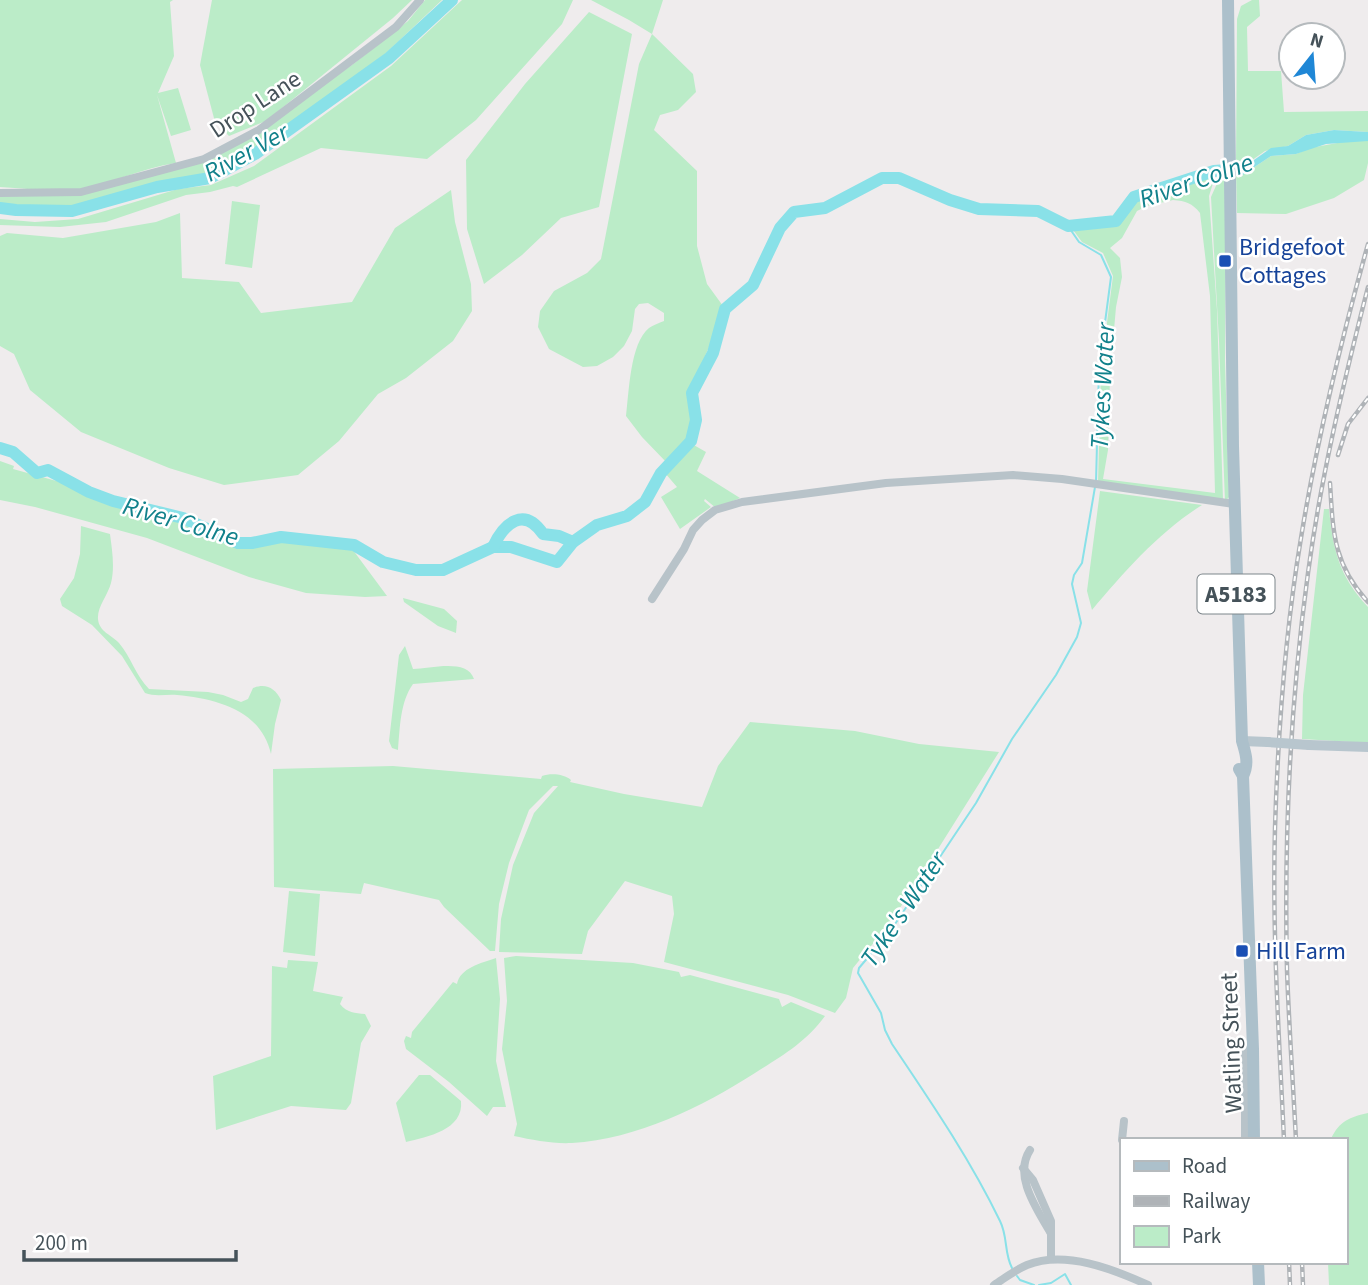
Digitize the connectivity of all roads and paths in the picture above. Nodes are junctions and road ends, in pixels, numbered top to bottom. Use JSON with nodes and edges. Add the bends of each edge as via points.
{"nodes":[{"id":1,"x":420,"y":0,"type":"edge"},
{"id":2,"x":1228,"y":0,"type":"edge"},
{"id":3,"x":0,"y":193,"type":"edge"},
{"id":4,"x":1234,"y":504,"type":"junction"},
{"id":5,"x":652,"y":598,"type":"dead end"},
{"id":6,"x":1242,"y":741,"type":"junction"},
{"id":7,"x":1368,"y":747,"type":"edge"},
{"id":8,"x":1253,"y":1049,"type":"junction"},
{"id":9,"x":1124,"y":1121,"type":"dead end"},
{"id":10,"x":1122,"y":1138,"type":"edge"},
{"id":11,"x":1245,"y":1138,"type":"edge"},
{"id":12,"x":1254,"y":1138,"type":"edge"},
{"id":13,"x":1030,"y":1150,"type":"dead end"},
{"id":14,"x":1051,"y":1259,"type":"junction"},
{"id":15,"x":1125,"y":1264,"type":"edge"},
{"id":16,"x":1258,"y":1264,"type":"edge"},
{"id":17,"x":1125,"y":1275,"type":"junction"},
{"id":18,"x":1000,"y":1283,"type":"edge"},
{"id":19,"x":1149,"y":1285,"type":"edge"},
{"id":20,"x":1259,"y":1285,"type":"edge"}],
"edges":[{"from":1,"to":3,"type":"street","name":"Drop Lane","via":[[396,27],[259,130],[204,159],[81,192]]},
{"from":2,"to":4,"type":"main road","number":"A5183"},
{"from":4,"to":5,"type":"street","via":[[1013,475],[886,483],[742,502],[715,510],[702,520]]},
{"from":4,"to":6,"type":"main road","number":"A5183"},
{"from":6,"to":7,"type":"main road","bridge":true},
{"from":6,"to":8,"type":"main road","name":"Watling Street","number":"A5183","via":[[1239,770],[1243,776]]},
{"from":8,"to":11,"type":"street","via":[[1245,1050]]},
{"from":8,"to":12,"type":"main road","name":"Watling Street","number":"A5183"},
{"from":9,"to":10,"type":"street"},
{"from":13,"to":14,"type":"street","via":[[1023,1168],[1025,1180],[1049,1233]]},
{"from":14,"to":17,"type":"street"},
{"from":14,"to":18,"type":"street","via":[[1031,1264]]},
{"from":15,"to":17,"type":"street"},
{"from":16,"to":20,"type":"main road"},
{"from":17,"to":19,"type":"street"}]}
